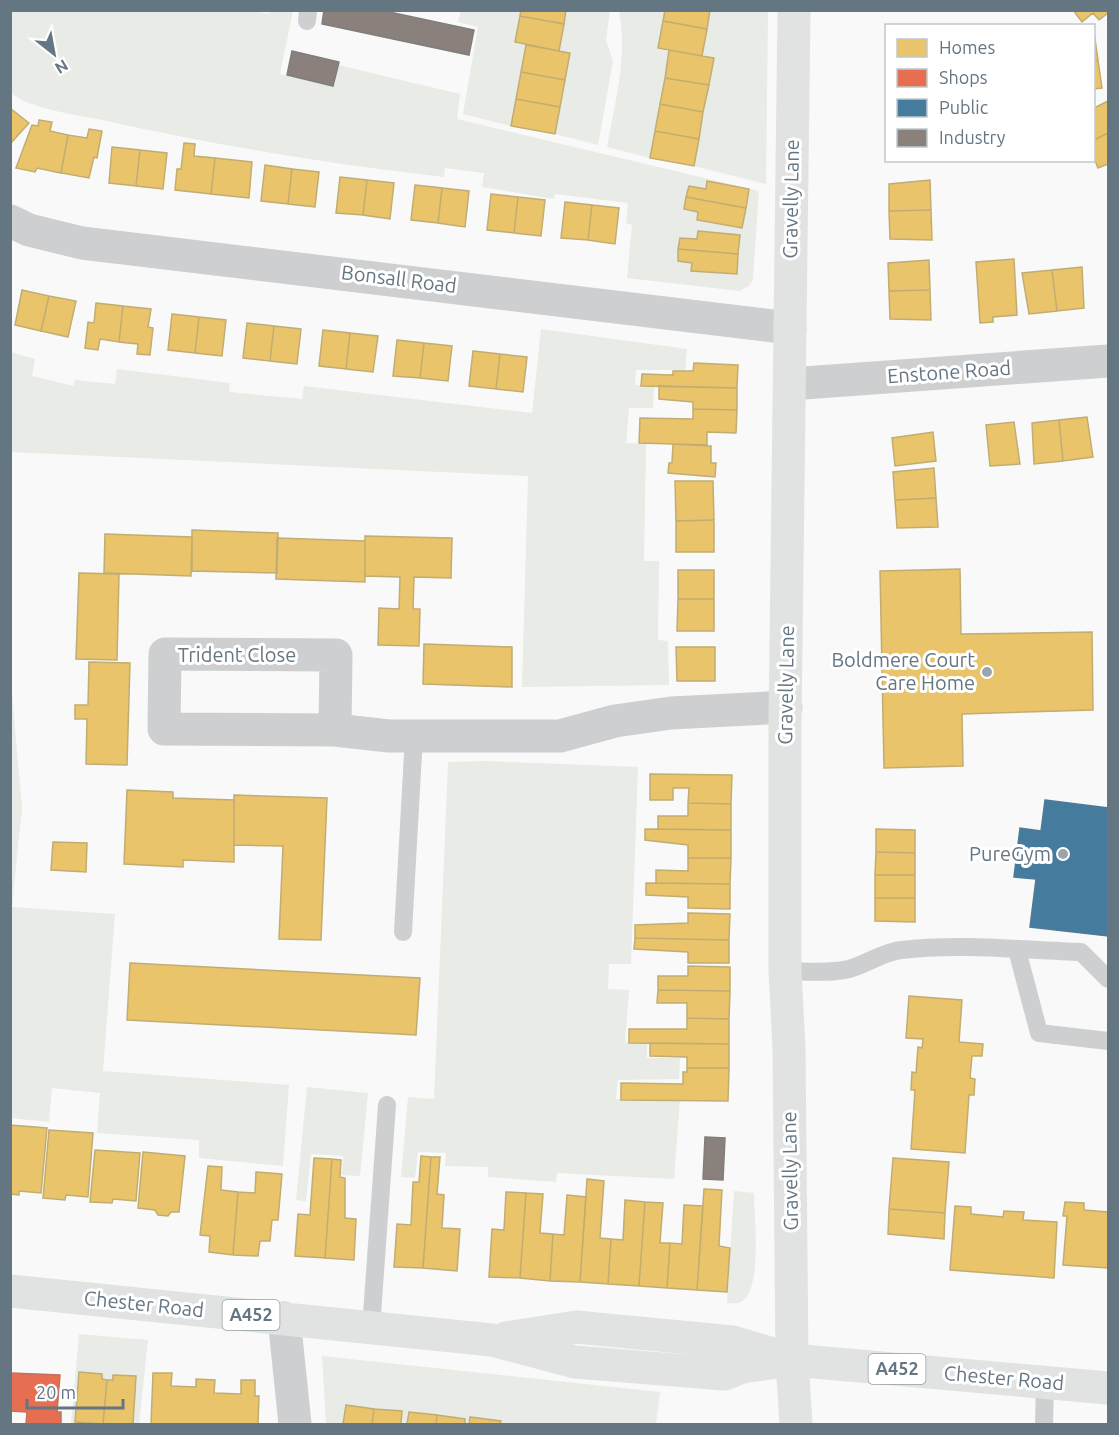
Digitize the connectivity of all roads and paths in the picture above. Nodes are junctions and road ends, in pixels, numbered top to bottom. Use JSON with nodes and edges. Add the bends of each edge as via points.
{"nodes":[{"id":1,"x":794,"y":10,"type":"edge"},
{"id":2,"x":10,"y":221,"type":"edge"},
{"id":3,"x":790,"y":327,"type":"junction"},
{"id":4,"x":1108,"y":361,"type":"edge"},
{"id":5,"x":790,"y":384,"type":"junction"},
{"id":6,"x":786,"y":707,"type":"junction"},
{"id":7,"x":335,"y":730,"type":"junction"},
{"id":8,"x":414,"y":736,"type":"junction"},
{"id":9,"x":403,"y":932,"type":"dead end"},
{"id":10,"x":1017,"y":950,"type":"junction"},
{"id":11,"x":785,"y":971,"type":"junction"},
{"id":12,"x":1108,"y":979,"type":"edge"},
{"id":13,"x":1108,"y":1041,"type":"edge"},
{"id":14,"x":387,"y":1105,"type":"dead end"},
{"id":15,"x":10,"y":1291,"type":"edge"},
{"id":16,"x":284,"y":1318,"type":"junction"},
{"id":17,"x":371,"y":1328,"type":"junction"},
{"id":18,"x":792,"y":1359,"type":"junction"},
{"id":19,"x":1045,"y":1382,"type":"junction"},
{"id":20,"x":1108,"y":1388,"type":"edge"},
{"id":21,"x":295,"y":1425,"type":"edge"},
{"id":22,"x":796,"y":1425,"type":"edge"},
{"id":23,"x":1044,"y":1425,"type":"edge"}],
"edges":[{"from":1,"to":3,"type":"main road","name":"Gravelly Lane"},
{"from":2,"to":3,"type":"street","name":"Bonsall Road","via":[[29,230],[82,243]]},
{"from":3,"to":5,"type":"main road","name":"Gravelly Lane"},
{"from":4,"to":5,"type":"street","name":"Enstone Road"},
{"from":5,"to":6,"type":"main road","name":"Gravelly Lane"},
{"from":6,"to":8,"type":"street","name":"Trident Close","via":[[672,713],[615,721],[560,736]]},
{"from":6,"to":11,"type":"main road","name":"Gravelly Lane"},
{"from":7,"to":7,"type":"street","name":"Trident Close","via":[[164,729],[165,654],[336,655]]},
{"from":7,"to":8,"type":"street","name":"Trident Close"},
{"from":8,"to":9,"type":"lane"},
{"from":10,"to":11,"type":"lane","via":[[897,950],[832,972]]},
{"from":10,"to":12,"type":"lane","via":[[1081,952]]},
{"from":10,"to":13,"type":"lane","via":[[1039,1034]]},
{"from":11,"to":18,"type":"main road","name":"Gravelly Lane"},
{"from":14,"to":17,"type":"lane"},
{"from":15,"to":16,"type":"main road","name":"Chester Road","number":"A452"},
{"from":16,"to":17,"type":"main road","name":"Chester Road","number":"A452"},
{"from":16,"to":21,"type":"street"},
{"from":17,"to":18,"type":"main road","name":"Chester Road","number":"A452","via":[[492,1340],[575,1362],[724,1374]]},
{"from":18,"to":19,"type":"main road","name":"Chester Road","number":"A452"},
{"from":18,"to":22,"type":"main road","name":"Gravelly Lane"},
{"from":19,"to":20,"type":"main road","name":"Chester Road","number":"A452"},
{"from":19,"to":23,"type":"lane"}]}
